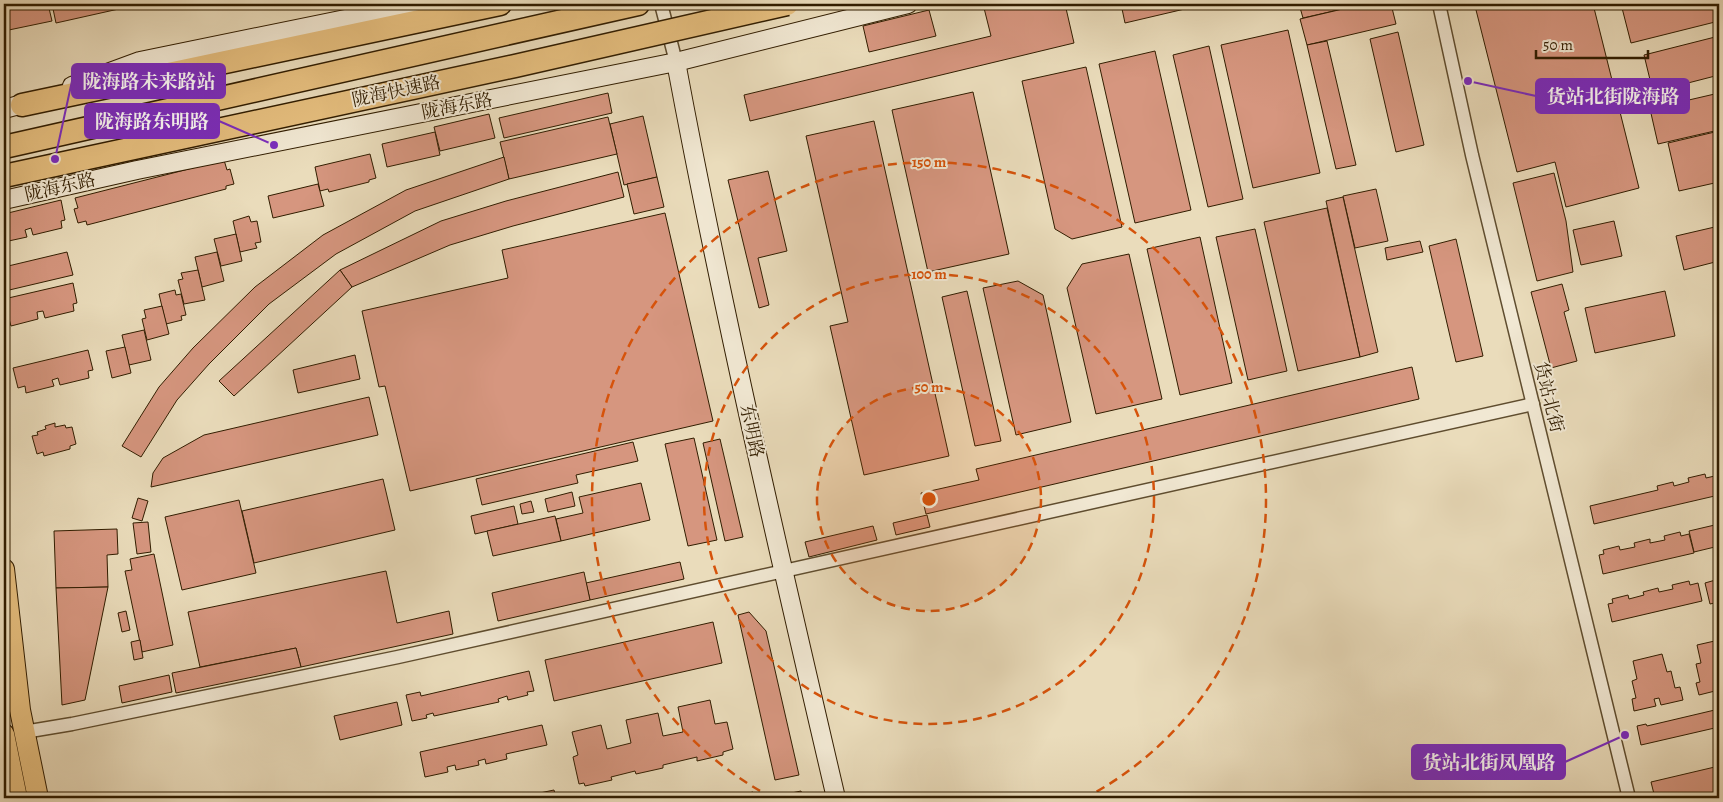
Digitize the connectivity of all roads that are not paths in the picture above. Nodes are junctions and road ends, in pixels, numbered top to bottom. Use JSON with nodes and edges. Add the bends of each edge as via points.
{"nodes":[{"id":1,"x":419,"y":4,"type":"edge"},
{"id":2,"x":500,"y":4,"type":"edge"},
{"id":3,"x":638,"y":4,"type":"edge"},
{"id":4,"x":661,"y":4,"type":"edge"},
{"id":5,"x":787,"y":4,"type":"edge"},
{"id":6,"x":908,"y":4,"type":"edge"},
{"id":7,"x":1439,"y":4,"type":"edge"},
{"id":8,"x":676,"y":62,"type":"junction"},
{"id":9,"x":13,"y":107,"type":"edge"},
{"id":10,"x":4,"y":147,"type":"edge"},
{"id":11,"x":4,"y":176,"type":"edge"},
{"id":12,"x":4,"y":200,"type":"edge"},
{"id":13,"x":1533,"y":404,"type":"junction"},
{"id":14,"x":4,"y":569,"type":"edge"},
{"id":15,"x":783,"y":572,"type":"junction"},
{"id":16,"x":24,"y":732,"type":"junction"},
{"id":17,"x":4,"y":734,"type":"edge"},
{"id":18,"x":8,"y":777,"type":"edge"},
{"id":19,"x":17,"y":798,"type":"edge"},
{"id":20,"x":38,"y":798,"type":"edge"},
{"id":21,"x":836,"y":798,"type":"edge"},
{"id":22,"x":1629,"y":798,"type":"edge"}],
"edges":[{"from":1,"to":9,"type":"street","via":[[140,61]]},
{"from":2,"to":9,"type":"highway"},
{"from":3,"to":10,"type":"highway","name":"陇海快速路"},
{"from":4,"to":8,"type":"street"},
{"from":5,"to":11,"type":"highway","name":"陇海快速路","bridge":true},
{"from":6,"to":8,"type":"street","name":"陇海东路"},
{"from":7,"to":13,"type":"street","name":"货站北街"},
{"from":8,"to":12,"type":"street","name":"陇海东路","via":[[137,170]]},
{"from":8,"to":15,"type":"street","name":"东明路"},
{"from":13,"to":15,"type":"street"},
{"from":13,"to":22,"type":"street","name":"货站北街"},
{"from":14,"to":16,"type":"main road"},
{"from":15,"to":16,"type":"street","via":[[398,657]]},
{"from":15,"to":21,"type":"street","name":"东明路"},
{"from":16,"to":20,"type":"main road"},
{"from":17,"to":18,"type":"main road"},
{"from":18,"to":19,"type":"main road"}]}
